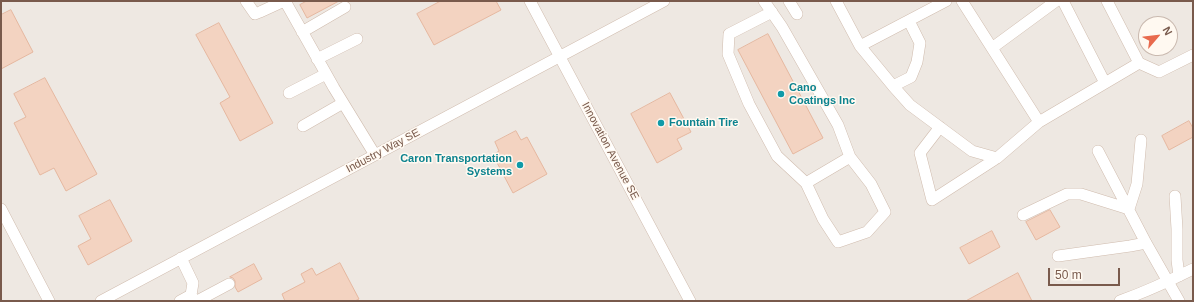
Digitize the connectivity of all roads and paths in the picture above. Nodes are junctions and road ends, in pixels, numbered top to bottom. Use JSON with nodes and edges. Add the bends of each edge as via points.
{"nodes":[{"id":1,"x":246,"y":1,"type":"edge"},
{"id":2,"x":284,"y":1,"type":"edge"},
{"id":3,"x":530,"y":1,"type":"edge"},
{"id":4,"x":664,"y":1,"type":"edge"},
{"id":5,"x":764,"y":1,"type":"edge"},
{"id":6,"x":789,"y":1,"type":"edge"},
{"id":7,"x":836,"y":1,"type":"edge"},
{"id":8,"x":946,"y":1,"type":"edge"},
{"id":9,"x":962,"y":1,"type":"edge"},
{"id":10,"x":1056,"y":1,"type":"edge"},
{"id":11,"x":1063,"y":1,"type":"edge"},
{"id":12,"x":1107,"y":1,"type":"edge"},
{"id":13,"x":345,"y":7,"type":"dead end"},
{"id":14,"x":772,"y":12,"type":"junction"},
{"id":15,"x":796,"y":14,"type":"dead end"},
{"id":16,"x":909,"y":20,"type":"junction"},
{"id":17,"x":302,"y":32,"type":"junction"},
{"id":18,"x":357,"y":39,"type":"dead end"},
{"id":19,"x":860,"y":46,"type":"junction"},
{"id":20,"x":992,"y":48,"type":"junction"},
{"id":21,"x":1193,"y":55,"type":"edge"},
{"id":22,"x":559,"y":57,"type":"junction"},
{"id":23,"x":317,"y":58,"type":"junction"},
{"id":24,"x":1139,"y":63,"type":"junction"},
{"id":25,"x":326,"y":74,"type":"junction"},
{"id":26,"x":1105,"y":83,"type":"junction"},
{"id":27,"x":893,"y":86,"type":"junction"},
{"id":28,"x":289,"y":93,"type":"dead end"},
{"id":29,"x":343,"y":103,"type":"junction"},
{"id":30,"x":1039,"y":122,"type":"junction"},
{"id":31,"x":303,"y":126,"type":"dead end"},
{"id":32,"x":940,"y":127,"type":"junction"},
{"id":33,"x":1141,"y":140,"type":"dead end"},
{"id":34,"x":1098,"y":151,"type":"dead end"},
{"id":35,"x":375,"y":155,"type":"junction"},
{"id":36,"x":850,"y":157,"type":"junction"},
{"id":37,"x":997,"y":158,"type":"junction"},
{"id":38,"x":806,"y":183,"type":"junction"},
{"id":39,"x":1175,"y":196,"type":"dead end"},
{"id":40,"x":1128,"y":208,"type":"junction"},
{"id":41,"x":1,"y":210,"type":"edge"},
{"id":42,"x":1024,"y":215,"type":"dead end"},
{"id":43,"x":1146,"y":243,"type":"junction"},
{"id":44,"x":1058,"y":256,"type":"dead end"},
{"id":45,"x":181,"y":258,"type":"junction"},
{"id":46,"x":1193,"y":269,"type":"edge"},
{"id":47,"x":1179,"y":276,"type":"junction"},
{"id":48,"x":1168,"y":282,"type":"junction"},
{"id":49,"x":229,"y":284,"type":"dead end"},
{"id":50,"x":194,"y":299,"type":"edge"},
{"id":51,"x":49,"y":301,"type":"edge"},
{"id":52,"x":101,"y":301,"type":"edge"},
{"id":53,"x":180,"y":301,"type":"edge"},
{"id":54,"x":690,"y":301,"type":"edge"},
{"id":55,"x":1120,"y":301,"type":"edge"},
{"id":56,"x":1179,"y":301,"type":"edge"}],
"edges":[{"from":1,"to":2,"type":"street","via":[[255,14]]},
{"from":2,"to":17,"type":"street"},
{"from":3,"to":22,"type":"street","name":"Innovation Avenue SE"},
{"from":4,"to":22,"type":"street","name":"Industry Way SE"},
{"from":5,"to":14,"type":"street"},
{"from":6,"to":15,"type":"street"},
{"from":7,"to":19,"type":"street"},
{"from":8,"to":16,"type":"street"},
{"from":9,"to":20,"type":"street"},
{"from":10,"to":20,"type":"street"},
{"from":11,"to":26,"type":"street"},
{"from":12,"to":24,"type":"street"},
{"from":13,"to":17,"type":"street"},
{"from":14,"to":36,"type":"street","via":[[838,125]]},
{"from":14,"to":38,"type":"street","via":[[729,34],[728,54],[749,104],[777,156]]},
{"from":16,"to":19,"type":"street"},
{"from":16,"to":27,"type":"street","via":[[920,43],[917,62],[911,77]]},
{"from":17,"to":23,"type":"street"},
{"from":18,"to":23,"type":"street"},
{"from":19,"to":27,"type":"street"},
{"from":20,"to":30,"type":"street"},
{"from":21,"to":24,"type":"street","via":[[1159,72]]},
{"from":22,"to":35,"type":"street","name":"Industry Way SE"},
{"from":22,"to":54,"type":"street","name":"Innovation Avenue SE"},
{"from":23,"to":25,"type":"street"},
{"from":24,"to":26,"type":"street"},
{"from":25,"to":28,"type":"street"},
{"from":25,"to":29,"type":"street"},
{"from":26,"to":30,"type":"street"},
{"from":27,"to":32,"type":"street","via":[[910,105]]},
{"from":29,"to":31,"type":"street"},
{"from":29,"to":35,"type":"street"},
{"from":30,"to":37,"type":"street"},
{"from":32,"to":37,"type":"street","via":[[972,151]]},
{"from":32,"to":37,"type":"street","via":[[920,153],[932,200]]},
{"from":33,"to":40,"type":"street","via":[[1137,184]]},
{"from":34,"to":40,"type":"street"},
{"from":35,"to":45,"type":"street","name":"Industry Way SE"},
{"from":36,"to":38,"type":"street"},
{"from":36,"to":38,"type":"street","via":[[871,184],[885,212],[867,232],[838,242],[823,219]]},
{"from":39,"to":47,"type":"street"},
{"from":40,"to":42,"type":"street","via":[[1081,194],[1067,194]]},
{"from":40,"to":43,"type":"street"},
{"from":41,"to":51,"type":"street"},
{"from":43,"to":44,"type":"street"},
{"from":43,"to":48,"type":"street"},
{"from":45,"to":50,"type":"street","via":[[193,283]]},
{"from":45,"to":52,"type":"street","name":"Industry Way SE"},
{"from":46,"to":47,"type":"street"},
{"from":47,"to":48,"type":"street"},
{"from":48,"to":55,"type":"street"},
{"from":48,"to":56,"type":"street"},
{"from":49,"to":50,"type":"street"},
{"from":50,"to":53,"type":"street"}]}
